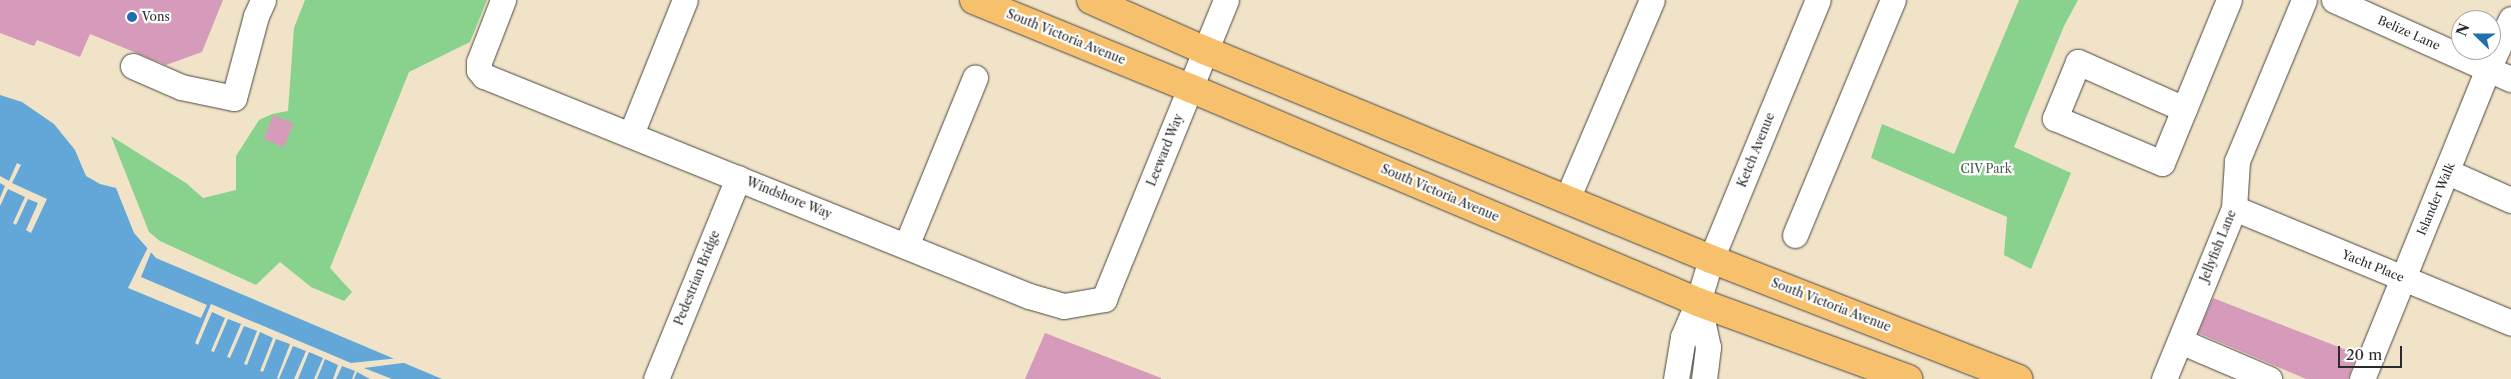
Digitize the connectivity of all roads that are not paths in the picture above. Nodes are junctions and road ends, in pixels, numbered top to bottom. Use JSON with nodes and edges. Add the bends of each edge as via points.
{"nodes":[{"id":1,"x":263,"y":0,"type":"edge"},
{"id":2,"x":503,"y":0,"type":"edge"},
{"id":3,"x":685,"y":0,"type":"edge"},
{"id":4,"x":974,"y":0,"type":"edge"},
{"id":5,"x":1091,"y":0,"type":"edge"},
{"id":6,"x":1226,"y":0,"type":"edge"},
{"id":7,"x":1652,"y":0,"type":"edge"},
{"id":8,"x":1818,"y":0,"type":"edge"},
{"id":9,"x":1893,"y":0,"type":"edge"},
{"id":10,"x":2229,"y":0,"type":"edge"},
{"id":11,"x":2304,"y":0,"type":"edge"},
{"id":12,"x":2334,"y":0,"type":"edge"},
{"id":13,"x":2511,"y":19,"type":"edge"},
{"id":14,"x":1204,"y":50,"type":"junction"},
{"id":15,"x":133,"y":66,"type":"dead end"},
{"id":16,"x":2488,"y":69,"type":"junction"},
{"id":17,"x":975,"y":78,"type":"dead end"},
{"id":18,"x":2511,"y":79,"type":"edge"},
{"id":19,"x":1190,"y":88,"type":"junction"},
{"id":20,"x":2184,"y":108,"type":"junction"},
{"id":21,"x":630,"y":134,"type":"junction"},
{"id":22,"x":2448,"y":172,"type":"junction"},
{"id":23,"x":738,"y":178,"type":"junction"},
{"id":24,"x":1567,"y":200,"type":"junction"},
{"id":25,"x":2511,"y":200,"type":"edge"},
{"id":26,"x":2234,"y":208,"type":"junction"},
{"id":27,"x":1795,"y":235,"type":"dead end"},
{"id":28,"x":906,"y":246,"type":"junction"},
{"id":29,"x":1712,"y":259,"type":"junction"},
{"id":30,"x":2403,"y":278,"type":"junction"},
{"id":31,"x":1104,"y":299,"type":"joint"},
{"id":32,"x":1698,"y":302,"type":"junction"},
{"id":33,"x":2511,"y":323,"type":"edge"},
{"id":34,"x":2180,"y":341,"type":"junction"},
{"id":35,"x":656,"y":379,"type":"edge"},
{"id":36,"x":1676,"y":379,"type":"edge"},
{"id":37,"x":1704,"y":379,"type":"edge"},
{"id":38,"x":1908,"y":379,"type":"edge"},
{"id":39,"x":2018,"y":379,"type":"edge"},
{"id":40,"x":2164,"y":379,"type":"edge"},
{"id":41,"x":2269,"y":379,"type":"edge"},
{"id":42,"x":2362,"y":379,"type":"edge"}],
"edges":[{"from":1,"to":15,"type":"street","via":[[234,98],[182,87]]},
{"from":2,"to":21,"type":"street","name":"Windshore Way","via":[[479,62],[479,70],[484,76]]},
{"from":3,"to":21,"type":"street"},
{"from":4,"to":19,"type":"main road","name":"South Victoria Avenue"},
{"from":5,"to":14,"type":"main road","name":"South Victoria Avenue"},
{"from":6,"to":14,"type":"street","name":"Leeward Way"},
{"from":7,"to":24,"type":"street"},
{"from":8,"to":29,"type":"street","name":"Ketch Avenue"},
{"from":9,"to":27,"type":"street"},
{"from":10,"to":20,"type":"street"},
{"from":11,"to":26,"type":"street","name":"Jellyfish Lane","via":[[2237,161]]},
{"from":12,"to":16,"type":"street","name":"Belize Lane"},
{"from":13,"to":16,"type":"street","name":"Islander Walk"},
{"from":14,"to":19,"type":"street","name":"Leeward Way"},
{"from":14,"to":24,"type":"main road","name":"South Victoria Avenue"},
{"from":16,"to":18,"type":"street","name":"Belize Lane"},
{"from":16,"to":22,"type":"street","name":"Islander Walk"},
{"from":17,"to":28,"type":"street"},
{"from":19,"to":31,"type":"street","name":"Leeward Way"},
{"from":19,"to":32,"type":"main road","name":"South Victoria Avenue"},
{"from":20,"to":20,"type":"street","via":[[2162,163],[2055,118],[2078,62]]},
{"from":21,"to":23,"type":"street","name":"Windshore Way"},
{"from":22,"to":25,"type":"street"},
{"from":22,"to":30,"type":"street","name":"Islander Walk"},
{"from":23,"to":28,"type":"street","name":"Windshore Way"},
{"from":23,"to":35,"type":"street","name":"Pedestrian Bridge"},
{"from":24,"to":29,"type":"main road","name":"South Victoria Avenue"},
{"from":26,"to":30,"type":"street","name":"Yacht Place"},
{"from":26,"to":34,"type":"street","name":"Jellyfish Lane"},
{"from":28,"to":31,"type":"street","name":"Windshore Way","via":[[1029,296],[1064,306]]},
{"from":29,"to":32,"type":"street","name":"Ketch Avenue"},
{"from":29,"to":39,"type":"main road","name":"South Victoria Avenue"},
{"from":30,"to":33,"type":"street","name":"Yacht Place"},
{"from":30,"to":42,"type":"street","name":"Islander Walk"},
{"from":32,"to":36,"type":"street","name":"Ketch Avenue","via":[[1683,337]]},
{"from":32,"to":37,"type":"street","via":[[1708,347]]},
{"from":32,"to":38,"type":"main road","name":"South Victoria Avenue"},
{"from":34,"to":40,"type":"street","name":"Jellyfish Lane"},
{"from":34,"to":41,"type":"street"}]}
